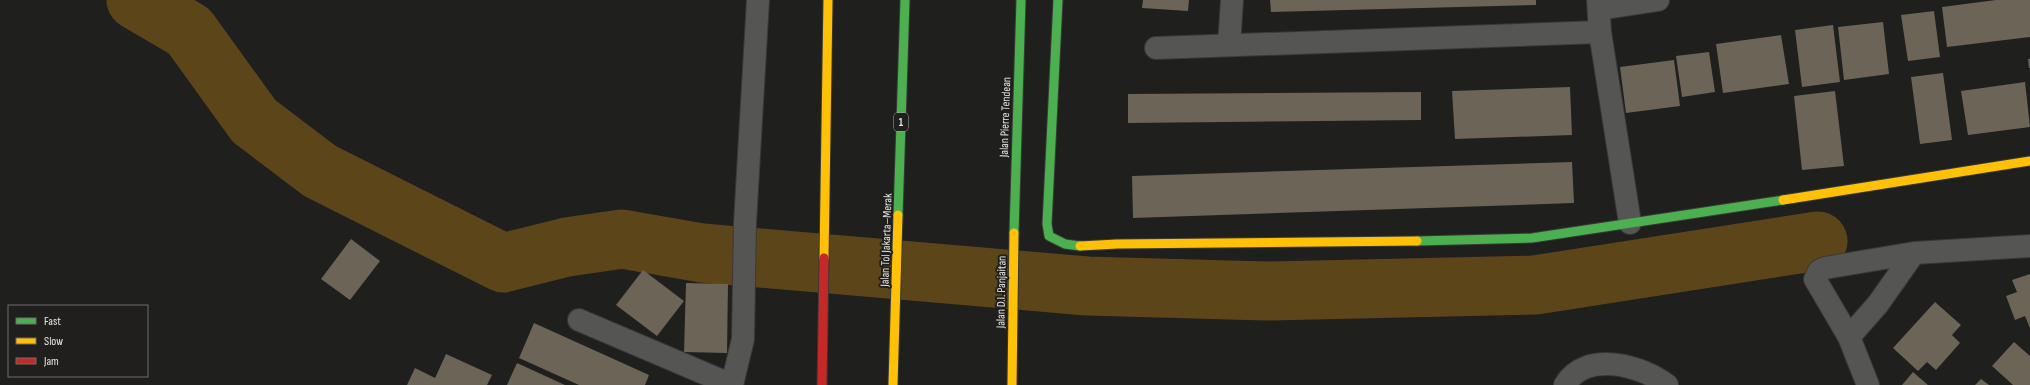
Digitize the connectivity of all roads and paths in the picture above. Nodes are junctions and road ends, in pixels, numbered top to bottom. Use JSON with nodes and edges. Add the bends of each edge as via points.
{"nodes":[{"id":1,"x":758,"y":0,"type":"edge"},
{"id":2,"x":828,"y":0,"type":"edge"},
{"id":3,"x":905,"y":0,"type":"edge"},
{"id":4,"x":1021,"y":0,"type":"edge"},
{"id":5,"x":1058,"y":0,"type":"edge"},
{"id":6,"x":1232,"y":0,"type":"edge"},
{"id":7,"x":1658,"y":0,"type":"edge"},
{"id":8,"x":1598,"y":5,"type":"edge"},
{"id":9,"x":1600,"y":32,"type":"junction"},
{"id":10,"x":1229,"y":45,"type":"junction"},
{"id":11,"x":1156,"y":48,"type":"dead end"},
{"id":12,"x":2030,"y":162,"type":"edge"},
{"id":13,"x":1630,"y":223,"type":"junction"},
{"id":14,"x":1014,"y":235,"type":"joint"},
{"id":15,"x":2030,"y":246,"type":"edge"},
{"id":16,"x":1914,"y":253,"type":"junction"},
{"id":17,"x":579,"y":320,"type":"dead end"},
{"id":18,"x":1849,"y":337,"type":"junction"},
{"id":19,"x":732,"y":385,"type":"edge"},
{"id":20,"x":822,"y":385,"type":"edge"},
{"id":21,"x":893,"y":385,"type":"edge"},
{"id":22,"x":1012,"y":385,"type":"edge"},
{"id":23,"x":1565,"y":385,"type":"edge"},
{"id":24,"x":1668,"y":385,"type":"edge"},
{"id":25,"x":1868,"y":385,"type":"edge"}],
"edges":[{"from":1,"to":19,"type":"street","via":[[746,223],[743,339]]},
{"from":2,"to":20,"type":"main road"},
{"from":3,"to":21,"type":"main road","name":"Jalan Tol Jakarta–Merak","number":"1"},
{"from":4,"to":14,"type":"main road","name":"Jalan Pierre Tendean"},
{"from":5,"to":13,"type":"main road","via":[[1047,224],[1049,236],[1058,242],[1079,247],[1117,244],[1532,238]]},
{"from":6,"to":10,"type":"street"},
{"from":7,"to":8,"type":"street"},
{"from":8,"to":9,"type":"street"},
{"from":9,"to":10,"type":"street"},
{"from":9,"to":13,"type":"street"},
{"from":10,"to":11,"type":"street"},
{"from":12,"to":13,"type":"main road"},
{"from":14,"to":22,"type":"main road","name":"Jalan D.I. Panjaitan"},
{"from":15,"to":16,"type":"street"},
{"from":16,"to":18,"type":"street","via":[[1878,304]]},
{"from":16,"to":18,"type":"street","via":[[1818,271],[1815,279]]},
{"from":17,"to":19,"type":"street"},
{"from":18,"to":25,"type":"street"},
{"from":23,"to":24,"type":"street","via":[[1581,368],[1596,365],[1630,366],[1655,376]]}]}
